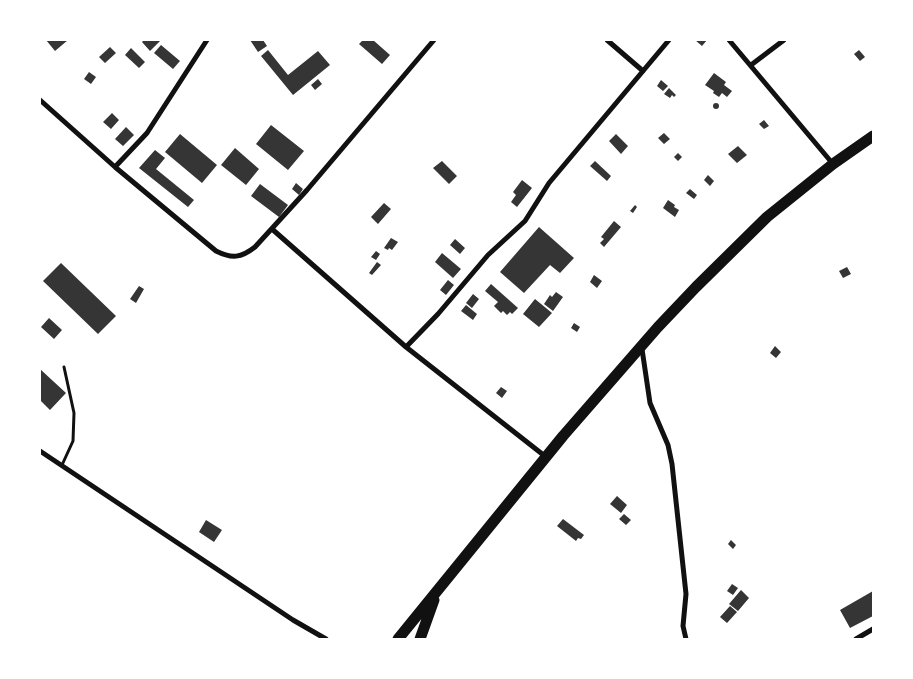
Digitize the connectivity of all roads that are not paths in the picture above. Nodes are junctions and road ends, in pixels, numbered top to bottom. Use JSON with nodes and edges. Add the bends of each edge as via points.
{"nodes":[{"id":1,"x":207,"y":40,"type":"edge"},
{"id":2,"x":434,"y":40,"type":"edge"},
{"id":3,"x":607,"y":40,"type":"edge"},
{"id":4,"x":670,"y":40,"type":"edge"},
{"id":5,"x":729,"y":40,"type":"edge"},
{"id":6,"x":784,"y":40,"type":"edge"},
{"id":7,"x":751,"y":64,"type":"junction"},
{"id":8,"x":643,"y":71,"type":"junction"},
{"id":9,"x":40,"y":100,"type":"edge"},
{"id":10,"x":873,"y":136,"type":"edge"},
{"id":11,"x":834,"y":164,"type":"junction"},
{"id":12,"x":115,"y":167,"type":"junction"},
{"id":13,"x":272,"y":229,"type":"junction"},
{"id":14,"x":641,"y":346,"type":"junction"},
{"id":15,"x":406,"y":347,"type":"junction"},
{"id":16,"x":64,"y":367,"type":"dead end"},
{"id":17,"x":40,"y":451,"type":"edge"},
{"id":18,"x":546,"y":457,"type":"junction"},
{"id":19,"x":62,"y":465,"type":"junction"},
{"id":20,"x":436,"y":594,"type":"junction"},
{"id":21,"x":873,"y":630,"type":"edge"},
{"id":22,"x":326,"y":639,"type":"edge"},
{"id":23,"x":398,"y":639,"type":"edge"},
{"id":24,"x":420,"y":639,"type":"edge"},
{"id":25,"x":686,"y":639,"type":"edge"},
{"id":26,"x":856,"y":639,"type":"edge"}],
"edges":[{"from":1,"to":12,"type":"street","via":[[147,133]]},
{"from":2,"to":13,"type":"street"},
{"from":3,"to":8,"type":"street"},
{"from":4,"to":8,"type":"street"},
{"from":5,"to":7,"type":"street"},
{"from":6,"to":7,"type":"street"},
{"from":7,"to":11,"type":"street"},
{"from":8,"to":15,"type":"street","via":[[549,183],[525,221],[488,255]]},
{"from":9,"to":12,"type":"street"},
{"from":10,"to":11,"type":"highway"},
{"from":11,"to":14,"type":"highway","via":[[767,217]]},
{"from":12,"to":13,"type":"street","via":[[216,251],[227,256],[247,254]]},
{"from":13,"to":15,"type":"street"},
{"from":14,"to":18,"type":"highway"},
{"from":14,"to":25,"type":"street","via":[[650,403],[668,445],[672,464],[686,594],[683,626]]},
{"from":15,"to":18,"type":"street"},
{"from":16,"to":19,"type":"lane","via":[[74,413],[73,441]]},
{"from":17,"to":19,"type":"street"},
{"from":18,"to":20,"type":"highway"},
{"from":19,"to":22,"type":"street"},
{"from":20,"to":23,"type":"highway"},
{"from":20,"to":24,"type":"highway"},
{"from":21,"to":26,"type":"street"}]}
